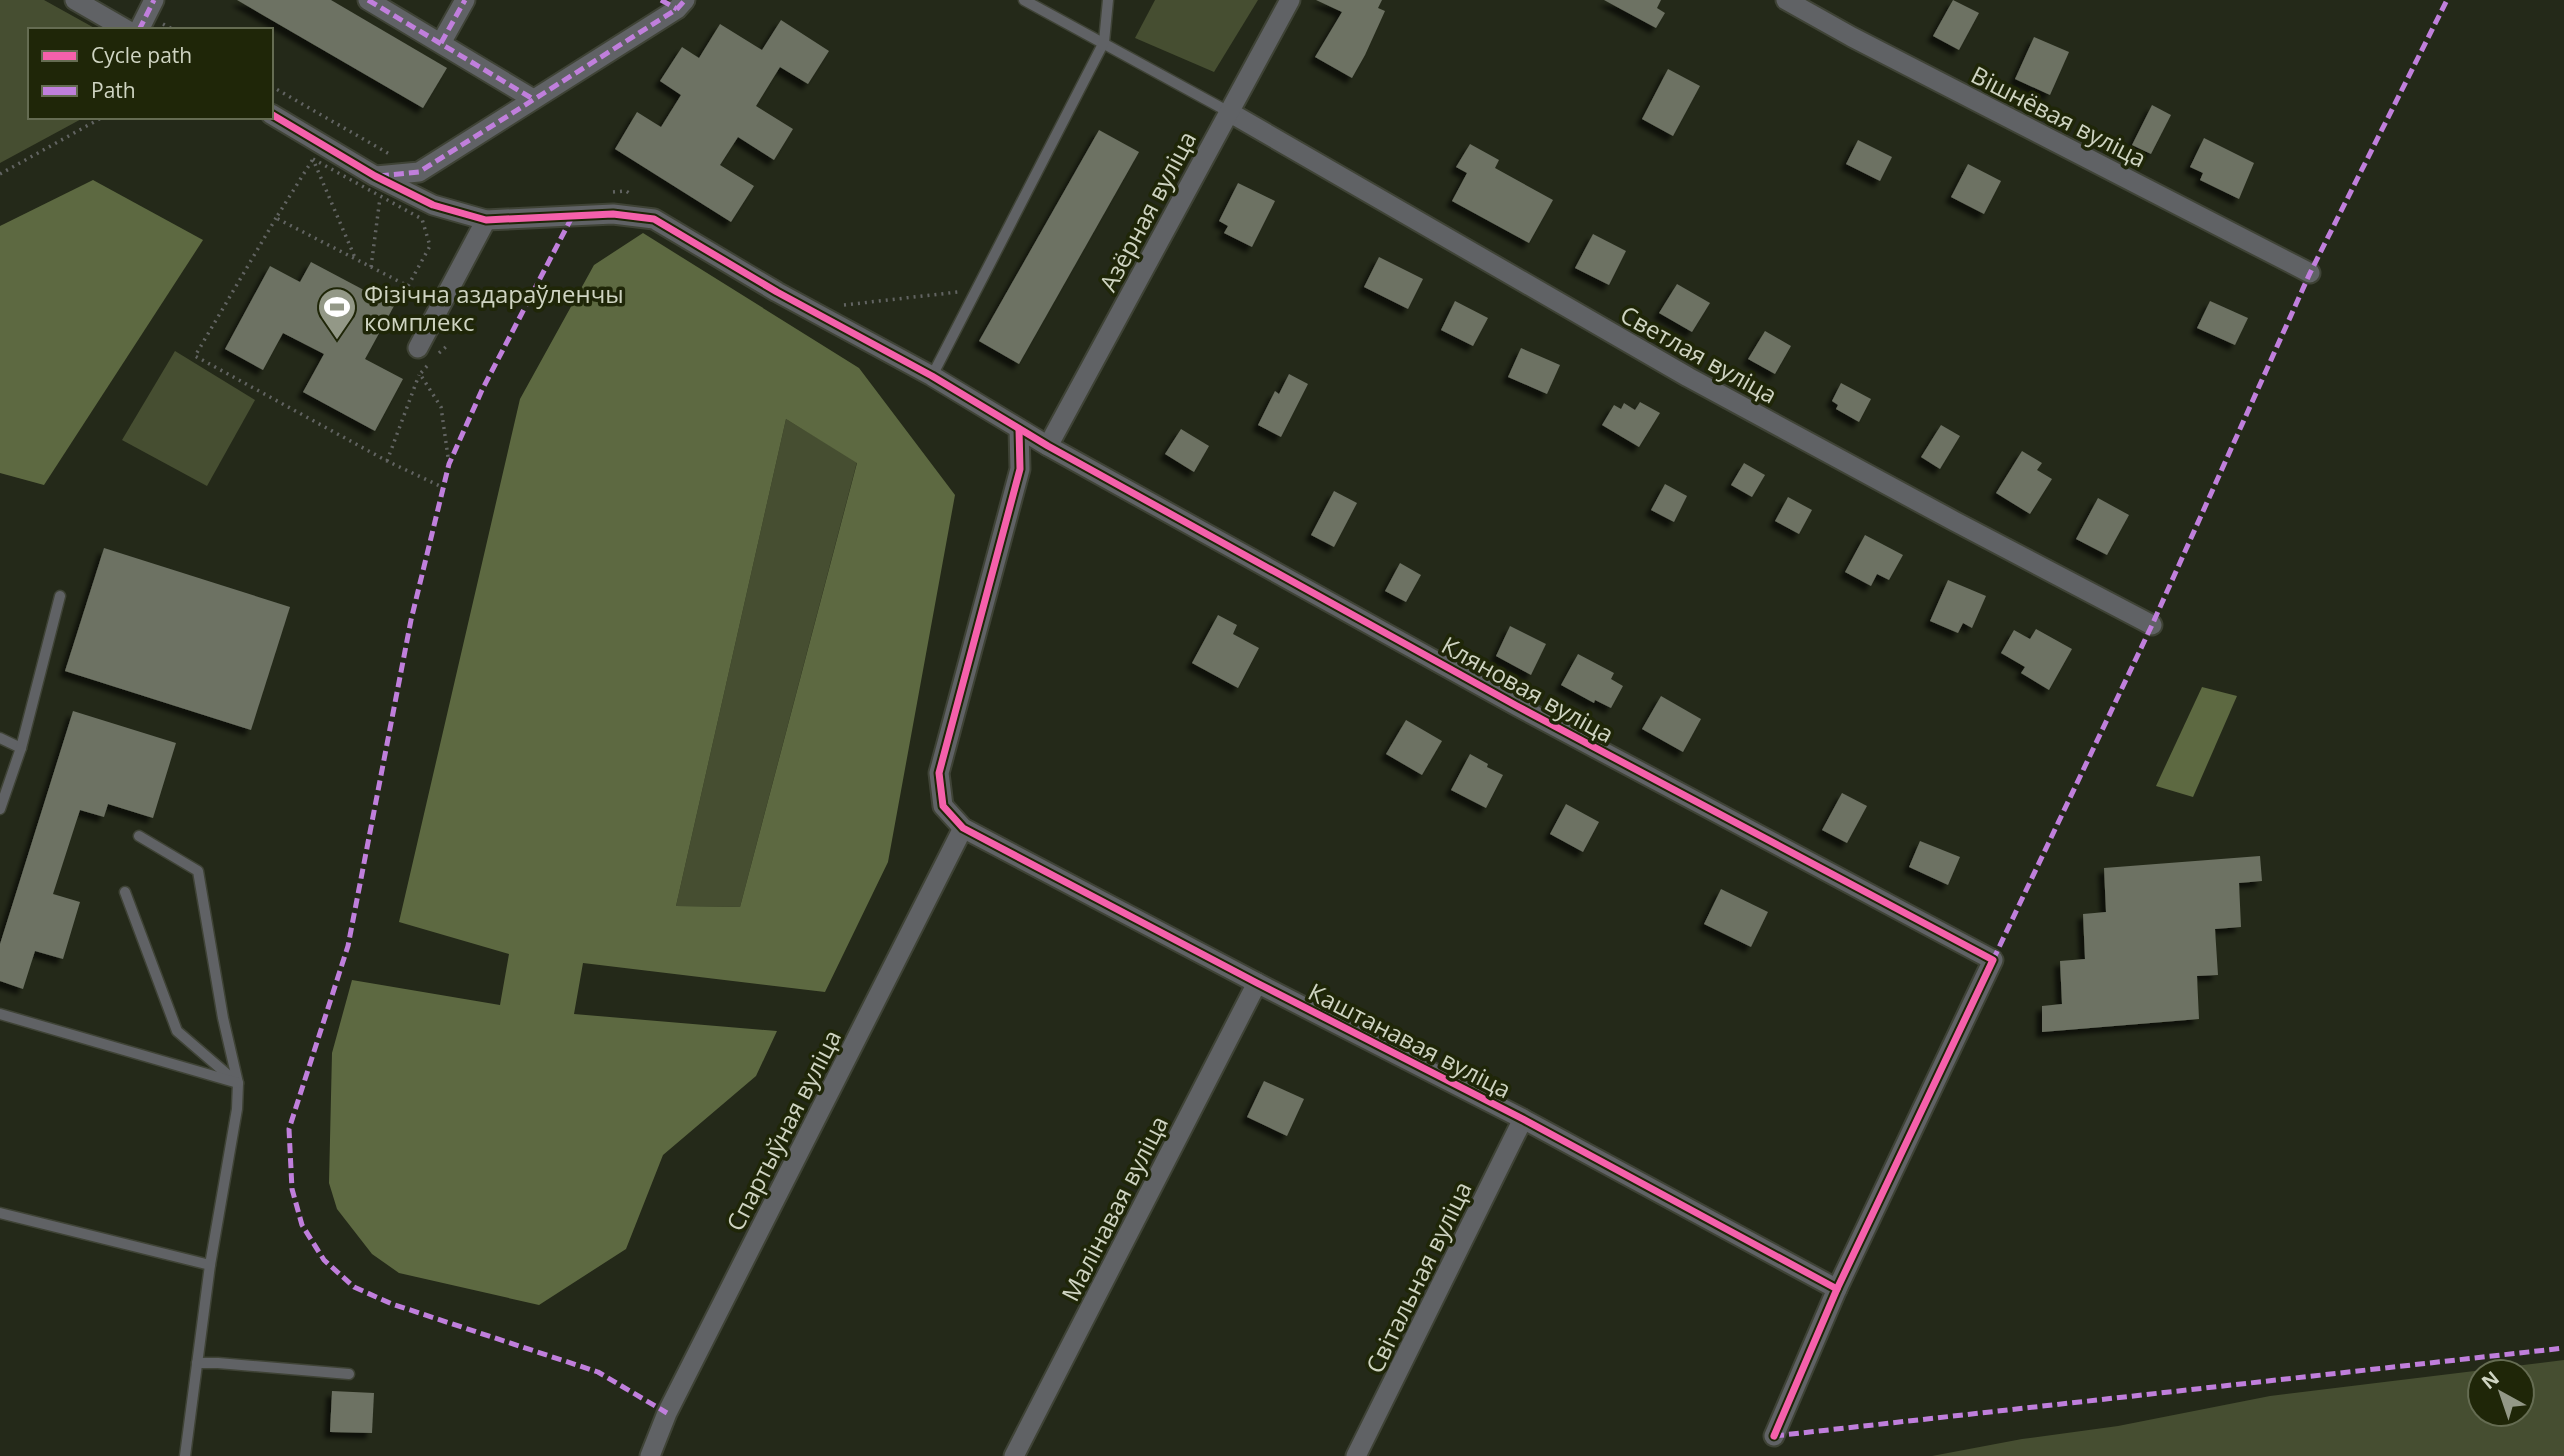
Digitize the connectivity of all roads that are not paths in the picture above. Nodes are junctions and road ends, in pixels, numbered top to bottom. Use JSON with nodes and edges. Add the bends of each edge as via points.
{"nodes":[{"id":1,"x":75,"y":0,"type":"edge"},
{"id":2,"x":155,"y":0,"type":"edge"},
{"id":3,"x":368,"y":0,"type":"edge"},
{"id":4,"x":465,"y":0,"type":"edge"},
{"id":5,"x":1024,"y":0,"type":"edge"},
{"id":6,"x":1108,"y":0,"type":"edge"},
{"id":7,"x":1290,"y":0,"type":"edge"},
{"id":8,"x":1786,"y":0,"type":"edge"},
{"id":9,"x":674,"y":3,"type":"edge"},
{"id":10,"x":124,"y":28,"type":"edge"},
{"id":11,"x":140,"y":28,"type":"edge"},
{"id":12,"x":1104,"y":42,"type":"junction"},
{"id":13,"x":441,"y":43,"type":"junction"},
{"id":14,"x":533,"y":99,"type":"junction"},
{"id":15,"x":1228,"y":112,"type":"junction"},
{"id":16,"x":273,"y":115,"type":"edge"},
{"id":17,"x":375,"y":176,"type":"junction"},
{"id":18,"x":486,"y":220,"type":"junction"},
{"id":19,"x":2310,"y":273,"type":"dead end"},
{"id":20,"x":423,"y":356,"type":"road end"},
{"id":21,"x":932,"y":376,"type":"junction"},
{"id":22,"x":1019,"y":429,"type":"junction"},
{"id":23,"x":1048,"y":446,"type":"junction"},
{"id":24,"x":60,"y":596,"type":"dead end"},
{"id":25,"x":2152,"y":625,"type":"dead end"},
{"id":26,"x":0,"y":738,"type":"edge"},
{"id":27,"x":21,"y":748,"type":"junction"},
{"id":28,"x":0,"y":809,"type":"edge"},
{"id":29,"x":963,"y":828,"type":"junction"},
{"id":30,"x":139,"y":836,"type":"dead end"},
{"id":31,"x":125,"y":892,"type":"dead end"},
{"id":32,"x":1257,"y":983,"type":"junction"},
{"id":33,"x":0,"y":1014,"type":"edge"},
{"id":34,"x":238,"y":1083,"type":"junction"},
{"id":35,"x":1523,"y":1119,"type":"junction"},
{"id":36,"x":0,"y":1213,"type":"edge"},
{"id":37,"x":210,"y":1265,"type":"junction"},
{"id":38,"x":1837,"y":1289,"type":"junction"},
{"id":39,"x":197,"y":1363,"type":"junction"},
{"id":40,"x":349,"y":1374,"type":"dead end"},
{"id":41,"x":1774,"y":1436,"type":"dead end"},
{"id":42,"x":185,"y":1456,"type":"edge"},
{"id":43,"x":650,"y":1456,"type":"edge"},
{"id":44,"x":1014,"y":1456,"type":"edge"},
{"id":45,"x":1356,"y":1456,"type":"edge"}],
"edges":[{"from":1,"to":10,"type":"street"},
{"from":2,"to":11,"type":"street"},
{"from":3,"to":13,"type":"street"},
{"from":4,"to":13,"type":"street"},
{"from":5,"to":12,"type":"lane"},
{"from":6,"to":12,"type":"lane"},
{"from":7,"to":15,"type":"street","name":"Азёрная вуліца"},
{"from":8,"to":19,"type":"street","name":"Вішнёвая вуліца"},
{"from":9,"to":14,"type":"street"},
{"from":12,"to":15,"type":"lane"},
{"from":12,"to":21,"type":"lane"},
{"from":13,"to":14,"type":"street"},
{"from":14,"to":17,"type":"street","via":[[419,172]]},
{"from":15,"to":23,"type":"street","name":"Азёрная вуліца"},
{"from":15,"to":25,"type":"street","name":"Светлая вуліца","via":[[1688,377]]},
{"from":16,"to":17,"type":"street","name":"Кляновая вуліца"},
{"from":17,"to":18,"type":"street","name":"Кляновая вуліца","via":[[433,205]]},
{"from":18,"to":20,"type":"street"},
{"from":18,"to":21,"type":"street","name":"Кляновая вуліца","via":[[613,214],[654,219]]},
{"from":21,"to":22,"type":"street","name":"Кляновая вуліца"},
{"from":22,"to":23,"type":"street","name":"Кляновая вуліца"},
{"from":22,"to":29,"type":"street","via":[[1020,469],[939,774],[943,806]]},
{"from":23,"to":38,"type":"street","name":"Кляновая вуліца","via":[[1517,706],[1993,960]]},
{"from":24,"to":27,"type":"lane"},
{"from":26,"to":27,"type":"lane"},
{"from":27,"to":28,"type":"lane"},
{"from":29,"to":32,"type":"street","name":"Каштанавая вуліца"},
{"from":29,"to":43,"type":"street","name":"Спартыўная вуліца","via":[[667,1413]]},
{"from":30,"to":34,"type":"lane","via":[[198,871]]},
{"from":31,"to":34,"type":"lane","via":[[177,1031]]},
{"from":32,"to":35,"type":"street","name":"Каштанавая вуліца"},
{"from":32,"to":44,"type":"street","name":"Малінавая вуліца"},
{"from":33,"to":34,"type":"lane"},
{"from":34,"to":37,"type":"lane"},
{"from":35,"to":38,"type":"street","name":"Каштанавая вуліца"},
{"from":35,"to":45,"type":"street","name":"Світальная вуліца"},
{"from":36,"to":37,"type":"lane"},
{"from":37,"to":39,"type":"lane"},
{"from":38,"to":41,"type":"street"},
{"from":39,"to":40,"type":"lane"},
{"from":39,"to":42,"type":"lane"}]}
